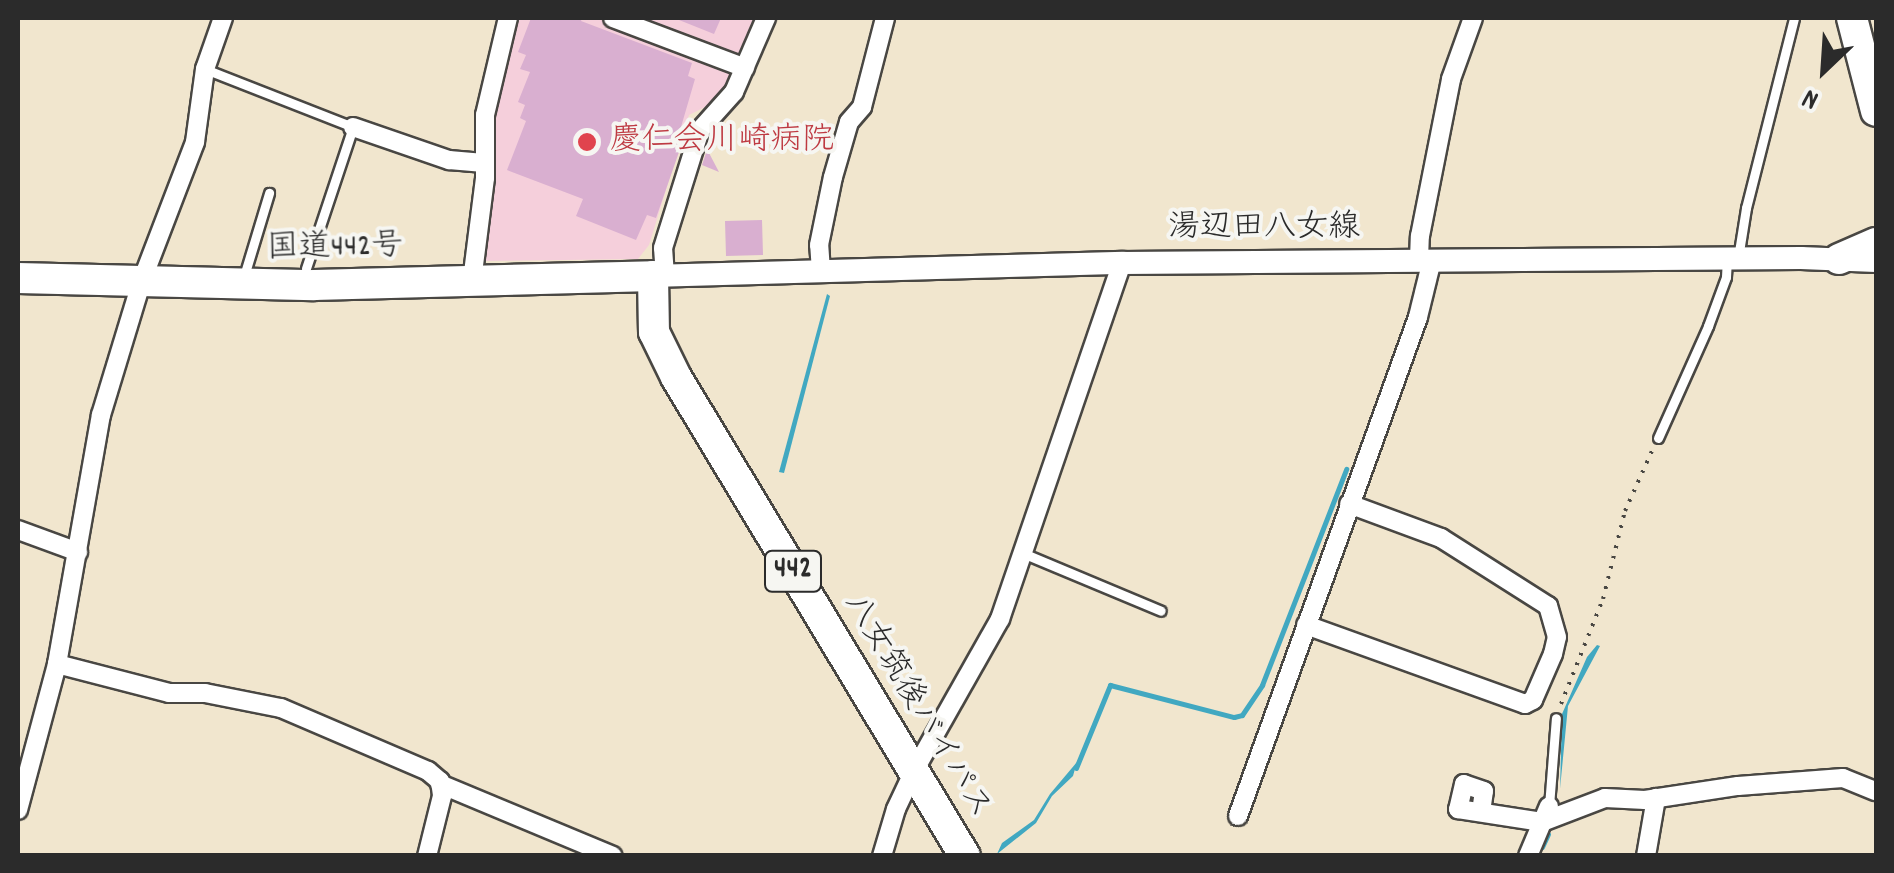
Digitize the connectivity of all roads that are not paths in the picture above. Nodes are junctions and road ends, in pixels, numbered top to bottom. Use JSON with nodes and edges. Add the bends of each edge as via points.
{"nodes":[{"id":1,"x":223,"y":18,"type":"edge"},
{"id":2,"x":508,"y":18,"type":"edge"},
{"id":3,"x":613,"y":18,"type":"edge"},
{"id":4,"x":766,"y":18,"type":"edge"},
{"id":5,"x":885,"y":18,"type":"edge"},
{"id":6,"x":1473,"y":18,"type":"edge"},
{"id":7,"x":1794,"y":18,"type":"edge"},
{"id":8,"x":1852,"y":18,"type":"edge"},
{"id":9,"x":745,"y":68,"type":"junction"},
{"id":10,"x":205,"y":69,"type":"junction"},
{"id":11,"x":1876,"y":111,"type":"edge"},
{"id":12,"x":353,"y":128,"type":"junction"},
{"id":13,"x":484,"y":162,"type":"junction"},
{"id":14,"x":269,"y":193,"type":"dead end"},
{"id":15,"x":1876,"y":243,"type":"edge"},
{"id":16,"x":1733,"y":258,"type":"junction"},
{"id":17,"x":1839,"y":259,"type":"junction"},
{"id":18,"x":1425,"y":260,"type":"junction"},
{"id":19,"x":1876,"y":261,"type":"edge"},
{"id":20,"x":1122,"y":263,"type":"junction"},
{"id":21,"x":306,"y":268,"type":"dead end"},
{"id":22,"x":821,"y":271,"type":"junction"},
{"id":23,"x":659,"y":276,"type":"junction"},
{"id":24,"x":18,"y":278,"type":"edge"},
{"id":25,"x":472,"y":281,"type":"junction"},
{"id":26,"x":141,"y":283,"type":"junction"},
{"id":27,"x":244,"y":285,"type":"junction"},
{"id":28,"x":1658,"y":438,"type":"road end"},
{"id":29,"x":1349,"y":504,"type":"junction"},
{"id":30,"x":18,"y":530,"type":"edge"},
{"id":31,"x":78,"y":552,"type":"junction"},
{"id":32,"x":1025,"y":554,"type":"junction"},
{"id":33,"x":1161,"y":611,"type":"dead end"},
{"id":34,"x":1306,"y":625,"type":"junction"},
{"id":35,"x":57,"y":664,"type":"junction"},
{"id":36,"x":1556,"y":718,"type":"road end"},
{"id":37,"x":914,"y":771,"type":"junction"},
{"id":38,"x":440,"y":784,"type":"junction"},
{"id":39,"x":1876,"y":791,"type":"edge"},
{"id":40,"x":1656,"y":798,"type":"junction"},
{"id":41,"x":18,"y":810,"type":"edge"},
{"id":42,"x":1481,"y":812,"type":"dead end"},
{"id":43,"x":1546,"y":814,"type":"junction"},
{"id":44,"x":1238,"y":816,"type":"dead end"},
{"id":45,"x":428,"y":856,"type":"edge"},
{"id":46,"x":613,"y":856,"type":"edge"},
{"id":47,"x":882,"y":856,"type":"edge"},
{"id":48,"x":965,"y":856,"type":"edge"},
{"id":49,"x":1528,"y":856,"type":"edge"},
{"id":50,"x":1646,"y":856,"type":"edge"}],
"edges":[{"from":1,"to":10,"type":"street"},
{"from":2,"to":13,"type":"street","via":[[485,116]]},
{"from":3,"to":9,"type":"street"},
{"from":4,"to":9,"type":"street"},
{"from":5,"to":22,"type":"street","via":[[862,107],[849,122],[833,176],[819,245]]},
{"from":6,"to":18,"type":"street","via":[[1451,79],[1420,236]]},
{"from":7,"to":16,"type":"lane"},
{"from":8,"to":11,"type":"highway"},
{"from":9,"to":23,"type":"street","via":[[718,114],[700,130]]},
{"from":10,"to":12,"type":"lane"},
{"from":10,"to":26,"type":"street","via":[[195,142]]},
{"from":12,"to":13,"type":"street","via":[[450,160]]},
{"from":12,"to":21,"type":"lane"},
{"from":13,"to":25,"type":"street"},
{"from":14,"to":27,"type":"lane"},
{"from":15,"to":17,"type":"highway"},
{"from":16,"to":17,"type":"main road","name":"湯辺田八女線"},
{"from":16,"to":18,"type":"main road","name":"湯辺田八女線"},
{"from":16,"to":28,"type":"lane"},
{"from":17,"to":19,"type":"main road","name":"湯辺田八女線"},
{"from":18,"to":20,"type":"main road","name":"湯辺田八女線"},
{"from":18,"to":29,"type":"street","via":[[1418,317]]},
{"from":20,"to":22,"type":"main road","name":"湯辺田八女線"},
{"from":20,"to":32,"type":"street"},
{"from":22,"to":23,"type":"main road","name":"湯辺田八女線"},
{"from":23,"to":25,"type":"highway","name":"国道442号"},
{"from":23,"to":37,"type":"highway","name":"八女筑後バイパス","number":"442","via":[[654,332],[676,377]]},
{"from":24,"to":26,"type":"highway","name":"国道442号"},
{"from":25,"to":27,"type":"highway","name":"国道442号"},
{"from":26,"to":27,"type":"highway","name":"国道442号"},
{"from":26,"to":31,"type":"street","via":[[102,416]]},
{"from":29,"to":34,"type":"street"},
{"from":29,"to":34,"type":"street","via":[[1442,538],[1548,606],[1553,654],[1534,700],[1525,704]]},
{"from":30,"to":31,"type":"street"},
{"from":31,"to":35,"type":"street"},
{"from":32,"to":33,"type":"lane"},
{"from":32,"to":37,"type":"street","via":[[973,673]]},
{"from":34,"to":44,"type":"street"},
{"from":35,"to":38,"type":"street","via":[[169,693],[281,708],[428,771]]},
{"from":35,"to":41,"type":"street"},
{"from":36,"to":43,"type":"lane"},
{"from":37,"to":47,"type":"street"},
{"from":37,"to":48,"type":"highway","name":"八女筑後バイパス","number":"442"},
{"from":38,"to":45,"type":"street"},
{"from":38,"to":46,"type":"street"},
{"from":39,"to":40,"type":"street","via":[[1843,778]]},
{"from":40,"to":43,"type":"street","via":[[1605,798]]},
{"from":40,"to":50,"type":"street"},
{"from":42,"to":43,"type":"street"},
{"from":43,"to":49,"type":"street"}]}
